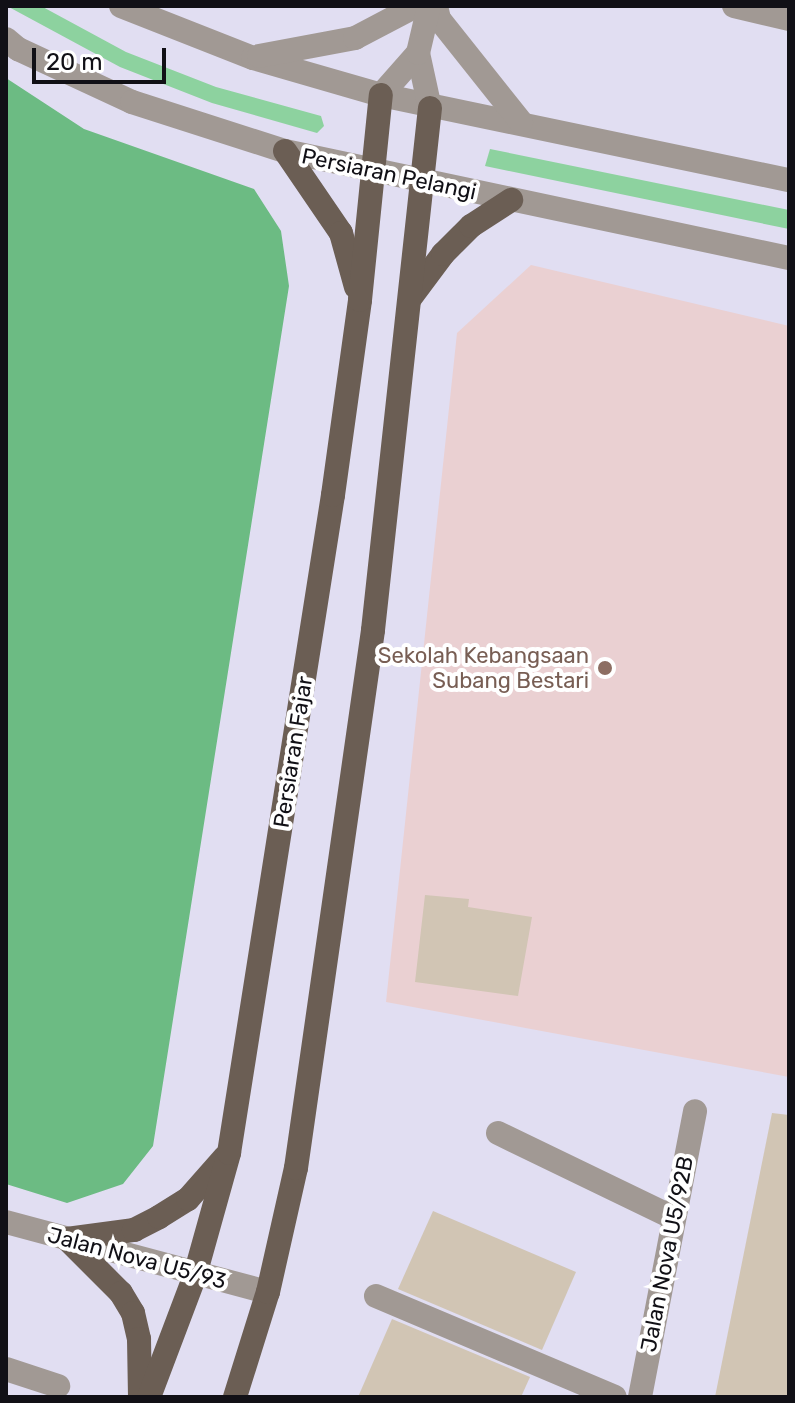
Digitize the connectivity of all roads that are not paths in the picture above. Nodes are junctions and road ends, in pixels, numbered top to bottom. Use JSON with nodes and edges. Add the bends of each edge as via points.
{"nodes":[{"id":1,"x":121,"y":6,"type":"edge"},
{"id":2,"x":416,"y":6,"type":"edge"},
{"id":3,"x":429,"y":6,"type":"edge"},
{"id":4,"x":436,"y":6,"type":"edge"},
{"id":5,"x":734,"y":6,"type":"edge"},
{"id":6,"x":789,"y":19,"type":"edge"},
{"id":7,"x":6,"y":39,"type":"edge"},
{"id":8,"x":418,"y":53,"type":"junction"},
{"id":9,"x":253,"y":58,"type":"junction"},
{"id":10,"x":381,"y":95,"type":"junction"},
{"id":11,"x":430,"y":108,"type":"junction"},
{"id":12,"x":521,"y":122,"type":"junction"},
{"id":13,"x":285,"y":151,"type":"junction"},
{"id":14,"x":372,"y":172,"type":"junction"},
{"id":15,"x":421,"y":180,"type":"junction"},
{"id":16,"x":789,"y":180,"type":"edge"},
{"id":17,"x":511,"y":200,"type":"junction"},
{"id":18,"x":789,"y":258,"type":"edge"},
{"id":19,"x":409,"y":299,"type":"junction"},
{"id":20,"x":360,"y":300,"type":"junction"},
{"id":21,"x":695,"y":1111,"type":"dead end"},
{"id":22,"x":498,"y":1133,"type":"dead end"},
{"id":23,"x":229,"y":1153,"type":"junction"},
{"id":24,"x":674,"y":1218,"type":"junction"},
{"id":25,"x":6,"y":1222,"type":"edge"},
{"id":26,"x":67,"y":1239,"type":"junction"},
{"id":27,"x":195,"y":1275,"type":"junction"},
{"id":28,"x":268,"y":1292,"type":"junction"},
{"id":29,"x":376,"y":1296,"type":"dead end"},
{"id":30,"x":6,"y":1369,"type":"edge"},
{"id":31,"x":58,"y":1386,"type":"dead end"},
{"id":32,"x":140,"y":1397,"type":"edge"},
{"id":33,"x":149,"y":1397,"type":"edge"},
{"id":34,"x":235,"y":1397,"type":"edge"},
{"id":35,"x":615,"y":1397,"type":"edge"},
{"id":36,"x":640,"y":1397,"type":"edge"}],
"edges":[{"from":1,"to":9,"type":"street"},
{"from":2,"to":9,"type":"street","via":[[355,38]]},
{"from":3,"to":8,"type":"street"},
{"from":4,"to":12,"type":"street","via":[[439,19]]},
{"from":5,"to":6,"type":"street"},
{"from":7,"to":13,"type":"street","name":"Persiaran Pelangi","via":[[132,102]]},
{"from":8,"to":10,"type":"street"},
{"from":8,"to":11,"type":"street"},
{"from":9,"to":10,"type":"street"},
{"from":10,"to":11,"type":"street"},
{"from":10,"to":14,"type":"main road","name":"Persiaran Fajar"},
{"from":11,"to":12,"type":"street"},
{"from":11,"to":15,"type":"main road"},
{"from":12,"to":16,"type":"street"},
{"from":13,"to":14,"type":"street","name":"Persiaran Pelangi"},
{"from":13,"to":20,"type":"main road","via":[[341,233]]},
{"from":14,"to":15,"type":"street","name":"Persiaran Pelangi"},
{"from":14,"to":20,"type":"main road","name":"Persiaran Fajar"},
{"from":15,"to":17,"type":"street","name":"Persiaran Pelangi"},
{"from":15,"to":19,"type":"main road"},
{"from":17,"to":18,"type":"street","name":"Persiaran Pelangi"},
{"from":17,"to":19,"type":"main road","via":[[471,226]]},
{"from":19,"to":28,"type":"main road","via":[[373,630],[296,1168]]},
{"from":20,"to":23,"type":"main road","name":"Persiaran Fajar"},
{"from":21,"to":24,"type":"street","name":"Jalan Nova U5/92B"},
{"from":22,"to":24,"type":"street"},
{"from":23,"to":26,"type":"main road","via":[[188,1199],[159,1217],[134,1230]]},
{"from":23,"to":27,"type":"main road","name":"Persiaran Fajar"},
{"from":24,"to":36,"type":"street","name":"Jalan Nova U5/92B"},
{"from":25,"to":26,"type":"street","name":"Jalan Nova U5/93"},
{"from":26,"to":27,"type":"street","name":"Jalan Nova U5/93"},
{"from":26,"to":32,"type":"main road","via":[[121,1293],[133,1313]]},
{"from":27,"to":28,"type":"street","name":"Jalan Nova U5/93"},
{"from":27,"to":33,"type":"main road","name":"Persiaran Fajar"},
{"from":28,"to":34,"type":"main road"},
{"from":29,"to":35,"type":"street"},
{"from":30,"to":31,"type":"street"}]}
